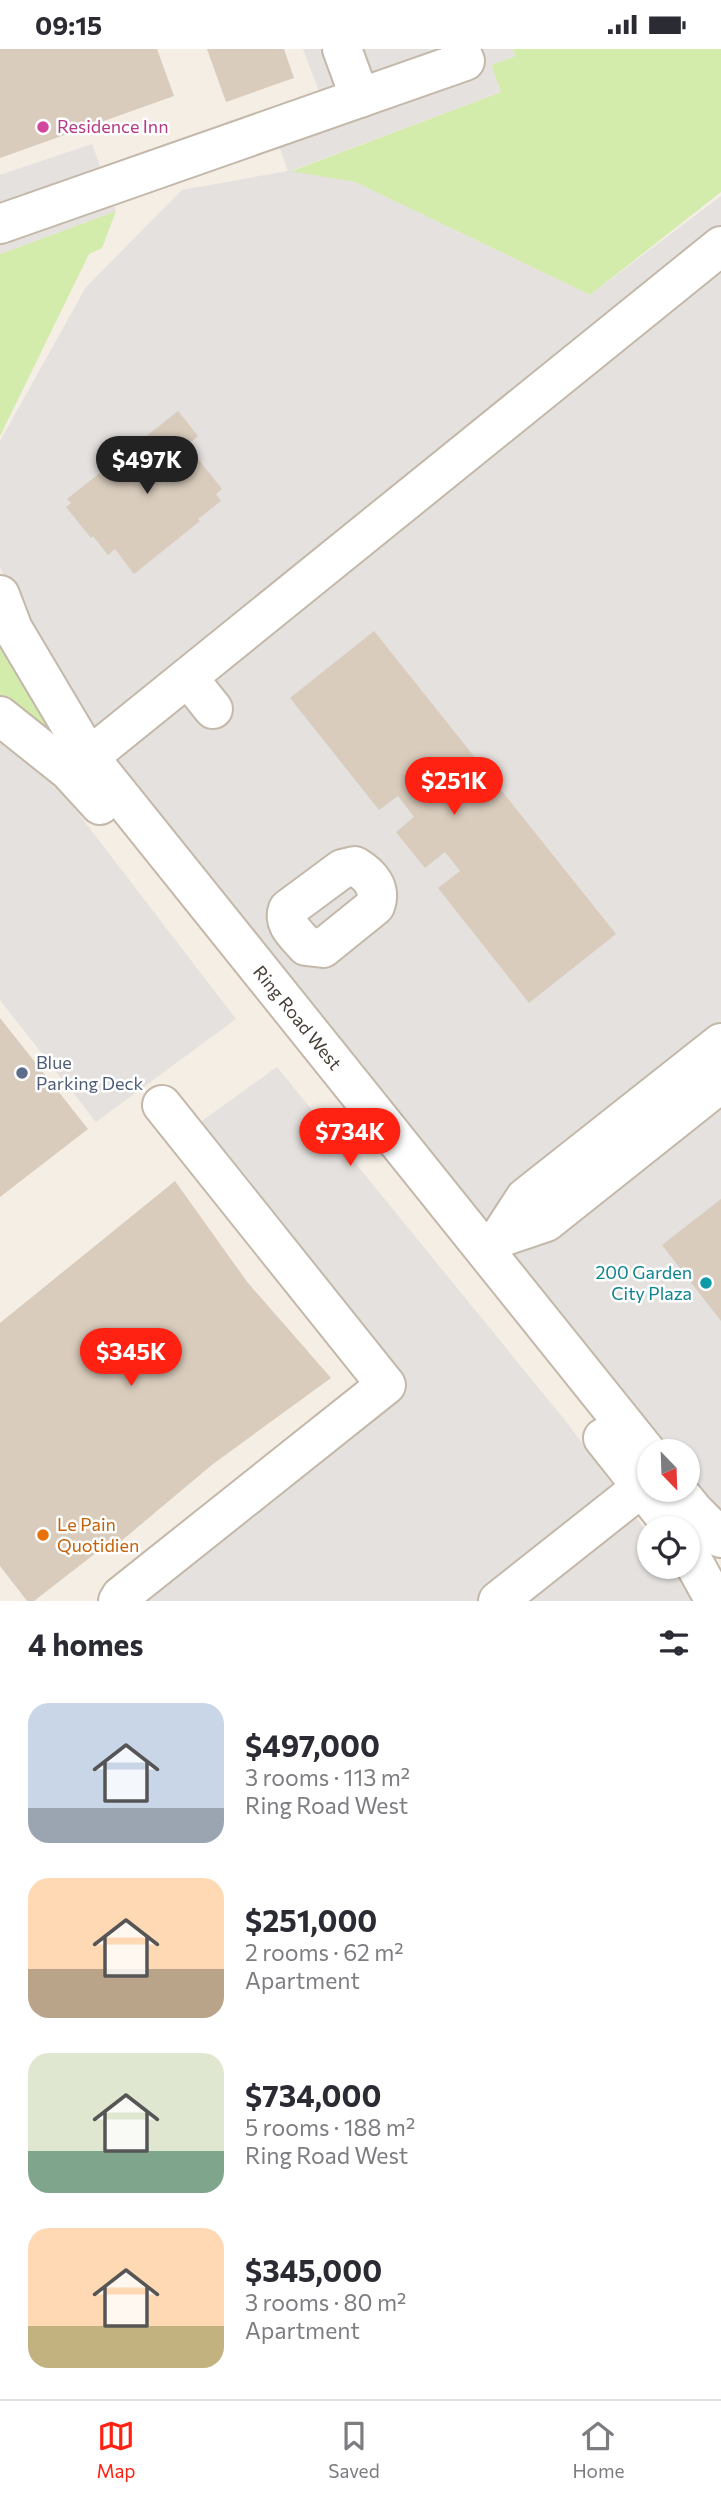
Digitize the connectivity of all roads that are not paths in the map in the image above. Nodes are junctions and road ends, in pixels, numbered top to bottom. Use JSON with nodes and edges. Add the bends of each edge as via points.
{"nodes":[{"id":1,"x":342,"y":49,"type":"edge"},
{"id":2,"x":460,"y":49,"type":"edge"},
{"id":3,"x":360,"y":98,"type":"junction"},
{"id":4,"x":0,"y":225,"type":"edge"},
{"id":5,"x":721,"y":246,"type":"edge"},
{"id":6,"x":0,"y":594,"type":"edge"},
{"id":7,"x":189,"y":678,"type":"junction"},
{"id":8,"x":213,"y":709,"type":"dead end"},
{"id":9,"x":0,"y":716,"type":"edge"},
{"id":10,"x":89,"y":757,"type":"junction"},
{"id":11,"x":298,"y":937,"type":"dead end"},
{"id":12,"x":258,"y":968,"type":"junction"},
{"id":13,"x":721,"y":1044,"type":"edge"},
{"id":14,"x":721,"y":1083,"type":"edge"},
{"id":15,"x":162,"y":1105,"type":"dead end"},
{"id":16,"x":491,"y":1245,"type":"junction"},
{"id":17,"x":637,"y":1450,"type":"edge"},
{"id":18,"x":637,"y":1454,"type":"edge"},
{"id":19,"x":637,"y":1492,"type":"edge"},
{"id":20,"x":684,"y":1502,"type":"edge"},
{"id":21,"x":721,"y":1538,"type":"edge"},
{"id":22,"x":700,"y":1574,"type":"edge"},
{"id":23,"x":118,"y":1601,"type":"edge"},
{"id":24,"x":498,"y":1601,"type":"edge"},
{"id":25,"x":715,"y":1601,"type":"edge"}],
"edges":[{"from":1,"to":3,"type":"street"},
{"from":2,"to":3,"type":"street","via":[[465,61]]},
{"from":3,"to":4,"type":"street"},
{"from":5,"to":7,"type":"street"},
{"from":6,"to":10,"type":"street","name":"Ring Road West","via":[[13,629]]},
{"from":7,"to":8,"type":"street"},
{"from":7,"to":10,"type":"street"},
{"from":9,"to":18,"type":"street","name":"Ring Road West","via":[[69,771],[96,800]]},
{"from":10,"to":12,"type":"street","name":"Ring Road West"},
{"from":11,"to":12,"type":"street"},
{"from":12,"to":16,"type":"street","name":"Ring Road West"},
{"from":13,"to":16,"type":"street","via":[[525,1198]]},
{"from":14,"to":16,"type":"street","via":[[546,1222]]},
{"from":15,"to":23,"type":"street","via":[[386,1385]]},
{"from":16,"to":17,"type":"street","name":"Ring Road West"},
{"from":19,"to":24,"type":"street"},
{"from":20,"to":21,"type":"street","name":"Ring Road West"},
{"from":22,"to":25,"type":"street"}]}
